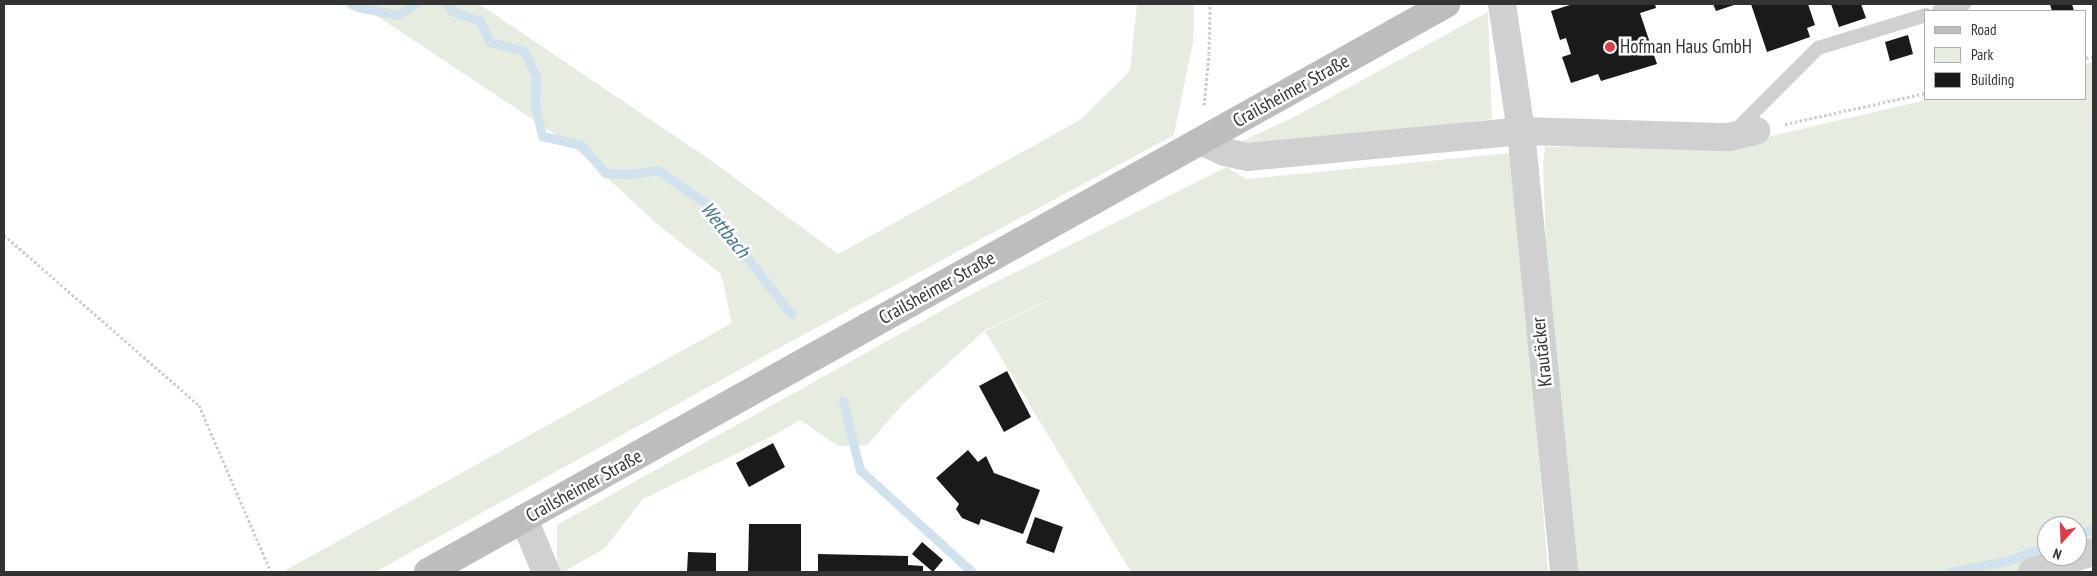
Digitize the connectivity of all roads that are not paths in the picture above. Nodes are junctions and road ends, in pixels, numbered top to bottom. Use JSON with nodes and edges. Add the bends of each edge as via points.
{"nodes":[{"id":1,"x":1446,"y":4,"type":"edge"},
{"id":2,"x":1502,"y":4,"type":"edge"},
{"id":3,"x":1964,"y":4,"type":"edge"},
{"id":4,"x":1943,"y":10,"type":"edge"},
{"id":5,"x":1924,"y":16,"type":"edge"},
{"id":6,"x":1521,"y":131,"type":"junction"},
{"id":7,"x":1756,"y":131,"type":"road end"},
{"id":8,"x":1729,"y":137,"type":"junction"},
{"id":9,"x":1201,"y":141,"type":"junction"},
{"id":10,"x":524,"y":519,"type":"junction"},
{"id":11,"x":2093,"y":552,"type":"edge"},
{"id":12,"x":428,"y":572,"type":"edge"},
{"id":13,"x":546,"y":572,"type":"edge"},
{"id":14,"x":1564,"y":572,"type":"edge"},
{"id":15,"x":2032,"y":572,"type":"edge"}],
"edges":[{"from":1,"to":9,"type":"main road","name":"Crailsheimer Straße"},
{"from":2,"to":6,"type":"street","name":"Krautäcker"},
{"from":3,"to":4,"type":"lane"},
{"from":5,"to":8,"type":"lane","via":[[1818,48]]},
{"from":6,"to":8,"type":"street"},
{"from":6,"to":9,"type":"street","via":[[1247,158]]},
{"from":6,"to":14,"type":"street","name":"Krautäcker"},
{"from":7,"to":8,"type":"street"},
{"from":9,"to":10,"type":"main road","name":"Crailsheimer Straße"},
{"from":10,"to":12,"type":"main road","name":"Crailsheimer Straße"},
{"from":10,"to":13,"type":"street"},
{"from":11,"to":15,"type":"street"}]}
